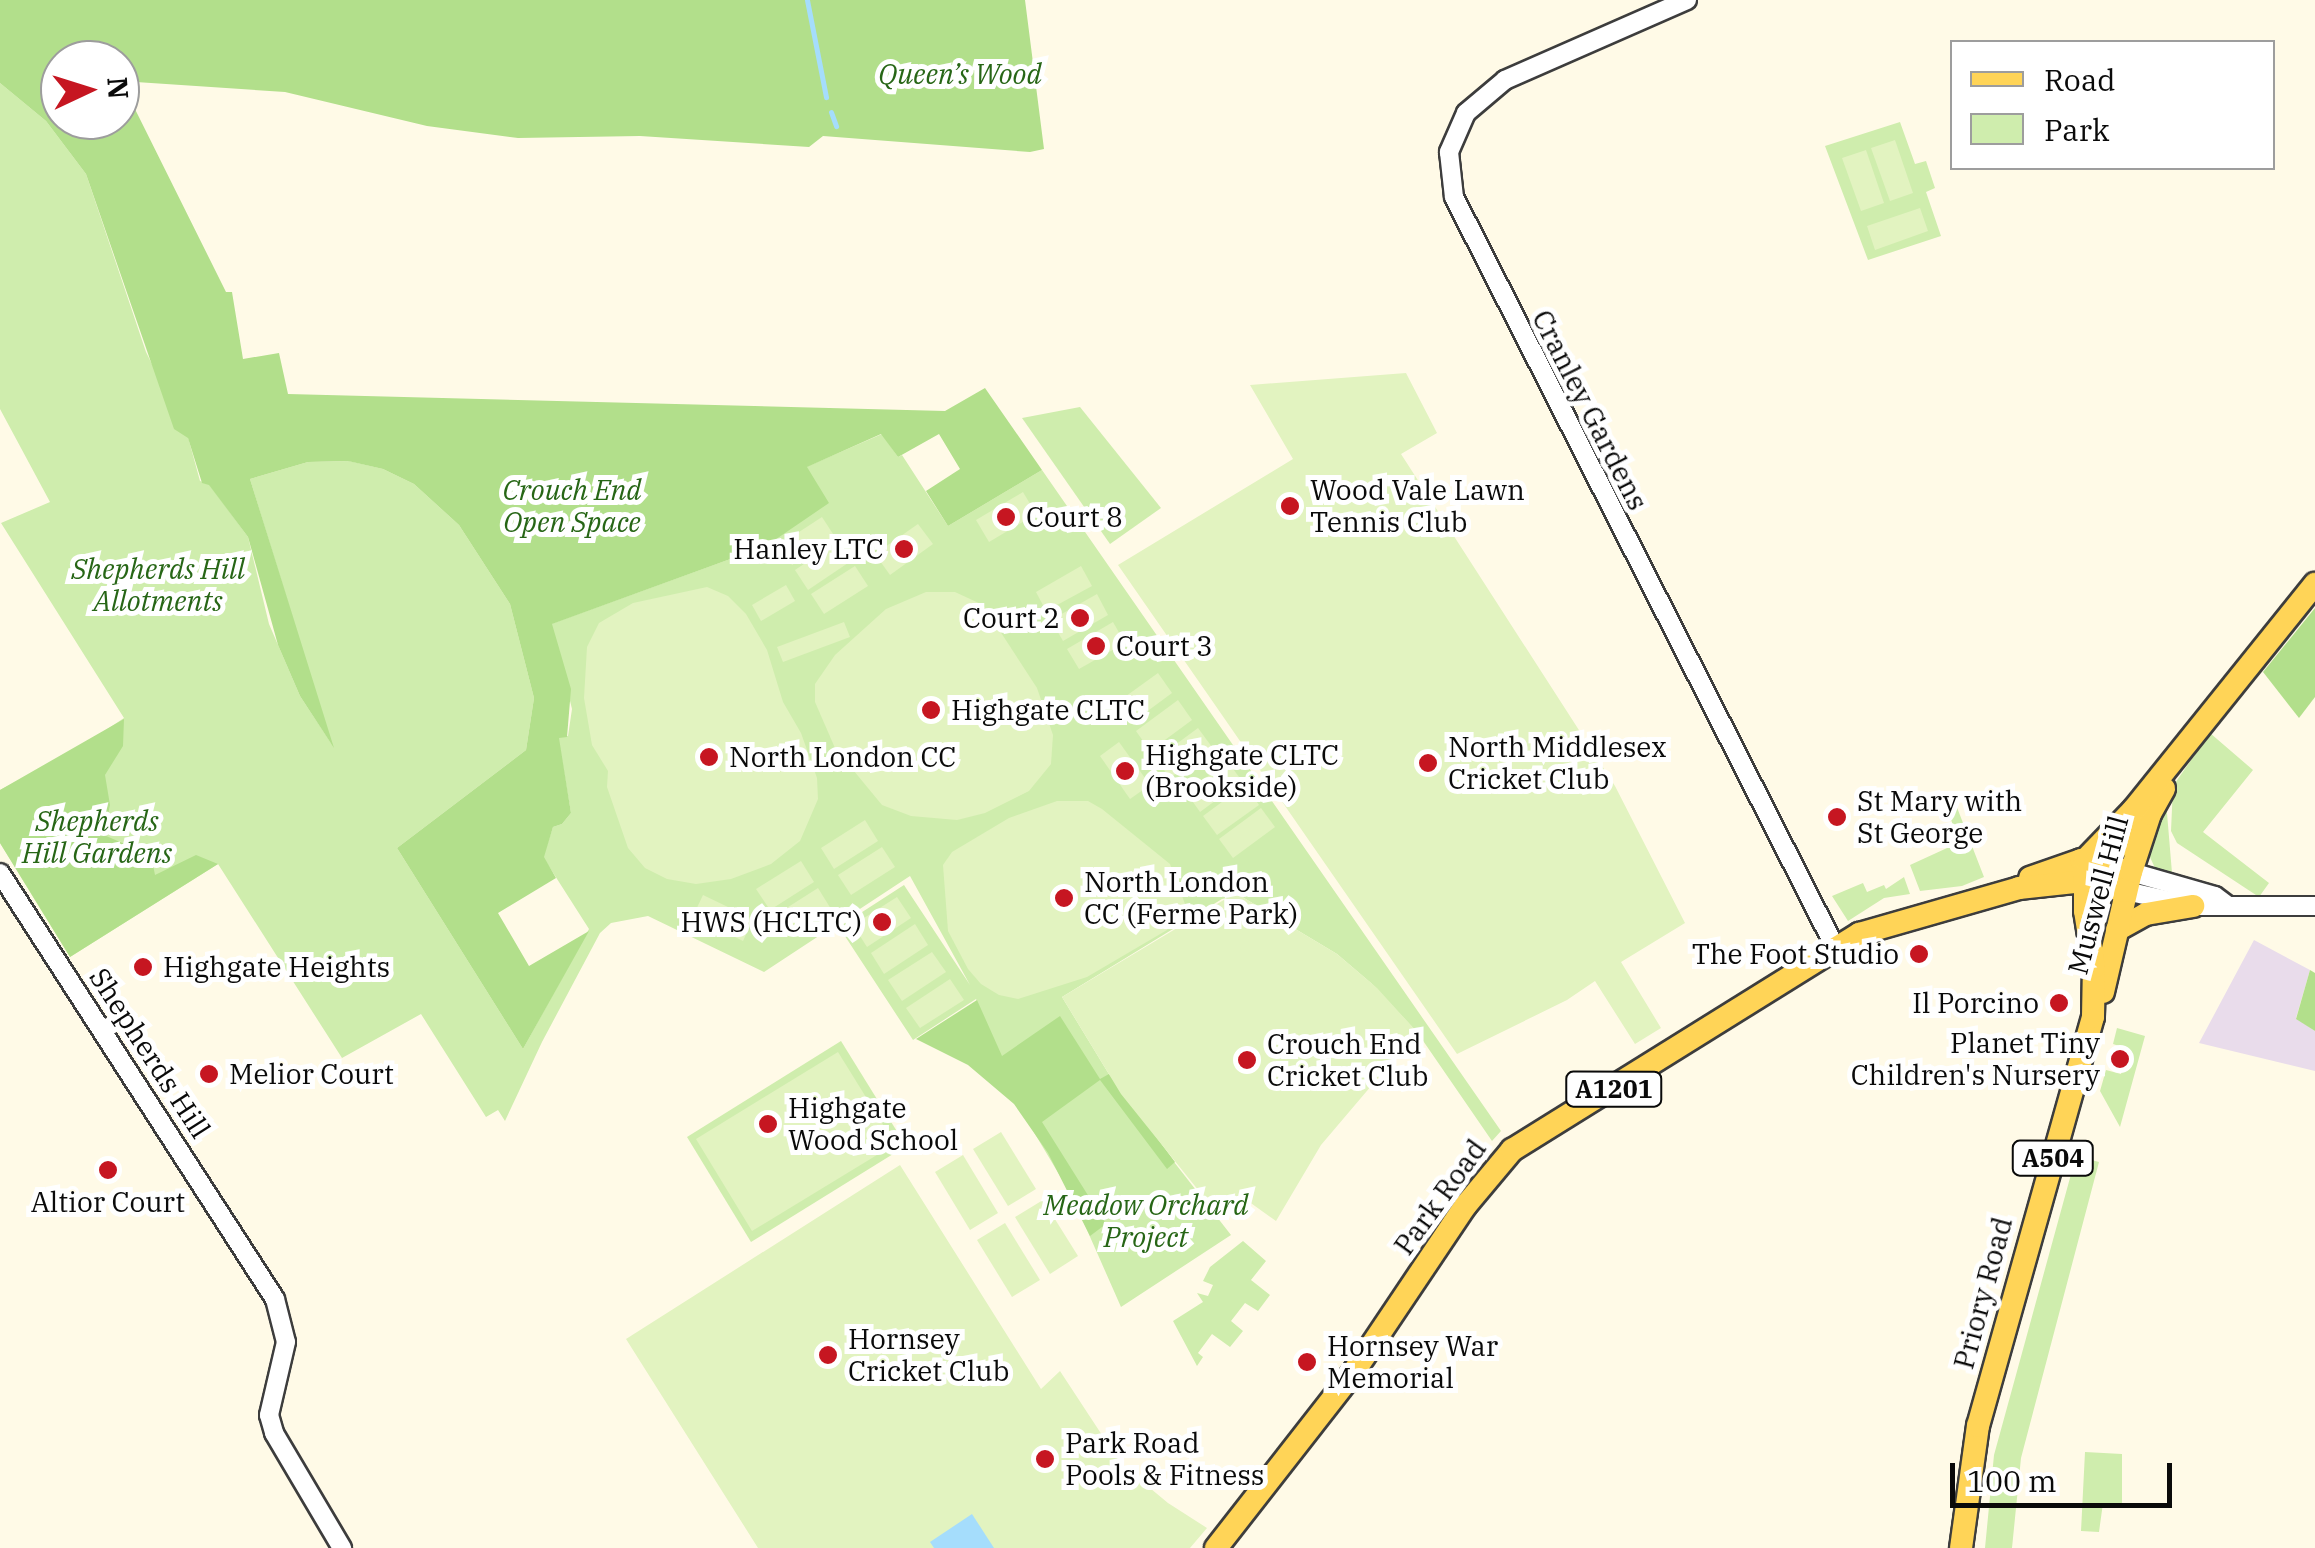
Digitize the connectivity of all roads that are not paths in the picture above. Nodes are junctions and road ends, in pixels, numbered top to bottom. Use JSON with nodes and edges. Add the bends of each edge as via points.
{"nodes":[{"id":1,"x":1687,"y":0,"type":"edge"},
{"id":2,"x":2315,"y":584,"type":"edge"},
{"id":3,"x":2191,"y":736,"type":"junction"},
{"id":4,"x":2150,"y":814,"type":"junction"},
{"id":5,"x":2093,"y":872,"type":"junction"},
{"id":6,"x":0,"y":873,"type":"edge"},
{"id":7,"x":2129,"y":881,"type":"junction"},
{"id":8,"x":2030,"y":888,"type":"junction"},
{"id":9,"x":2228,"y":905,"type":"junction"},
{"id":10,"x":2194,"y":906,"type":"junction"},
{"id":11,"x":2315,"y":906,"type":"edge"},
{"id":12,"x":2117,"y":930,"type":"junction"},
{"id":13,"x":1835,"y":947,"type":"junction"},
{"id":14,"x":2093,"y":953,"type":"junction"},
{"id":15,"x":2093,"y":1017,"type":"junction"},
{"id":16,"x":342,"y":1548,"type":"edge"},
{"id":17,"x":1216,"y":1548,"type":"edge"},
{"id":18,"x":1961,"y":1548,"type":"edge"}],
"edges":[{"from":1,"to":13,"type":"street","name":"Cranley Gardens","via":[[1505,80],[1460,126],[1449,152],[1454,197]]},
{"from":2,"to":3,"type":"main road","name":"Muswell Hill","number":"A504"},
{"from":3,"to":4,"type":"main road","name":"Muswell Hill","number":"A504"},
{"from":3,"to":5,"type":"main road","name":"Muswell Hill","number":"A504"},
{"from":4,"to":5,"type":"main road","number":"A1201"},
{"from":4,"to":7,"type":"main road","name":"Muswell Hill","number":"A504"},
{"from":5,"to":7,"type":"main road","name":"Park Road"},
{"from":5,"to":8,"type":"main road","name":"Park Road","number":"A1201","via":[[2028,879]]},
{"from":5,"to":14,"type":"main road","name":"Priory Road","number":"A504"},
{"from":6,"to":16,"type":"street","name":"Shepherds Hill","via":[[284,1322],[282,1366],[269,1415]]},
{"from":7,"to":9,"type":"street","via":[[2215,896]]},
{"from":7,"to":10,"type":"street"},
{"from":7,"to":12,"type":"main road","name":"Muswell Hill","number":"A504"},
{"from":8,"to":13,"type":"main road","name":"Park Road","number":"A1201","via":[[1887,924]]},
{"from":8,"to":14,"type":"main road","via":[[2071,910]]},
{"from":9,"to":10,"type":"street"},
{"from":9,"to":11,"type":"street"},
{"from":10,"to":12,"type":"main road","via":[[2146,914]]},
{"from":12,"to":15,"type":"main road","name":"Muswell Hill","number":"A504"},
{"from":13,"to":17,"type":"main road","name":"Park Road","number":"A1201","via":[[1508,1154],[1466,1204],[1355,1370]]},
{"from":14,"to":15,"type":"main road","name":"Priory Road","number":"A504"},
{"from":15,"to":18,"type":"main road","name":"Priory Road","number":"A504","via":[[1978,1426]]}]}
